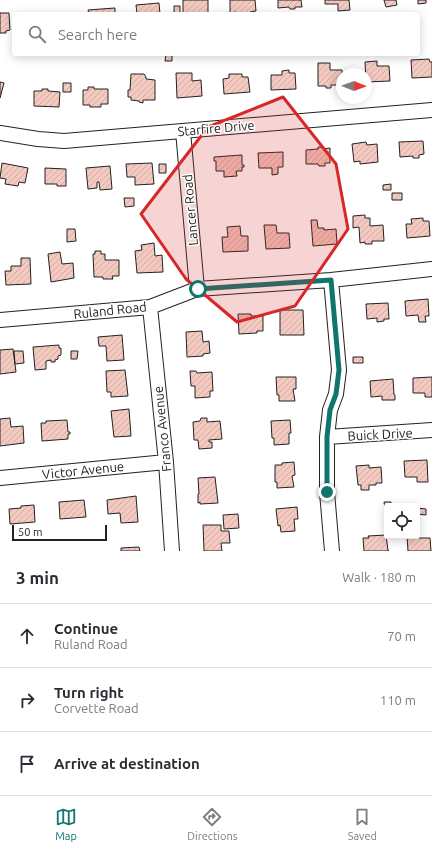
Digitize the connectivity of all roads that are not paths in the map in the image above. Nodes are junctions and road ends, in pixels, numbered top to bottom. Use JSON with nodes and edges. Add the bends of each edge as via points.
{"nodes":[{"id":1,"x":432,"y":110,"type":"edge"},
{"id":2,"x":182,"y":131,"type":"junction"},
{"id":3,"x":0,"y":133,"type":"edge"},
{"id":4,"x":432,"y":269,"type":"edge"},
{"id":5,"x":331,"y":280,"type":"junction"},
{"id":6,"x":198,"y":289,"type":"junction"},
{"id":7,"x":150,"y":307,"type":"junction"},
{"id":8,"x":0,"y":320,"type":"edge"},
{"id":9,"x":432,"y":430,"type":"edge"},
{"id":10,"x":327,"y":437,"type":"junction"},
{"id":11,"x":166,"y":462,"type":"junction"},
{"id":12,"x":0,"y":478,"type":"edge"},
{"id":13,"x":172,"y":551,"type":"edge"},
{"id":14,"x":332,"y":551,"type":"edge"}],
"edges":[{"from":1,"to":2,"type":"street","name":"Starfire Drive"},
{"from":2,"to":3,"type":"street","name":"Starfire Drive","via":[[64,140]]},
{"from":2,"to":6,"type":"street","name":"Lancer Road"},
{"from":4,"to":5,"type":"street","name":"Ruland Road"},
{"from":5,"to":6,"type":"street","name":"Ruland Road"},
{"from":5,"to":10,"type":"street","via":[[339,370]]},
{"from":6,"to":7,"type":"street","name":"Ruland Road"},
{"from":7,"to":8,"type":"street","name":"Ruland Road"},
{"from":7,"to":11,"type":"street","name":"Franco Avenue"},
{"from":9,"to":10,"type":"street","name":"Buick Drive"},
{"from":10,"to":14,"type":"street","via":[[327,492]]},
{"from":11,"to":12,"type":"street","name":"Victor Avenue"},
{"from":11,"to":13,"type":"street","name":"Franco Avenue"}]}
